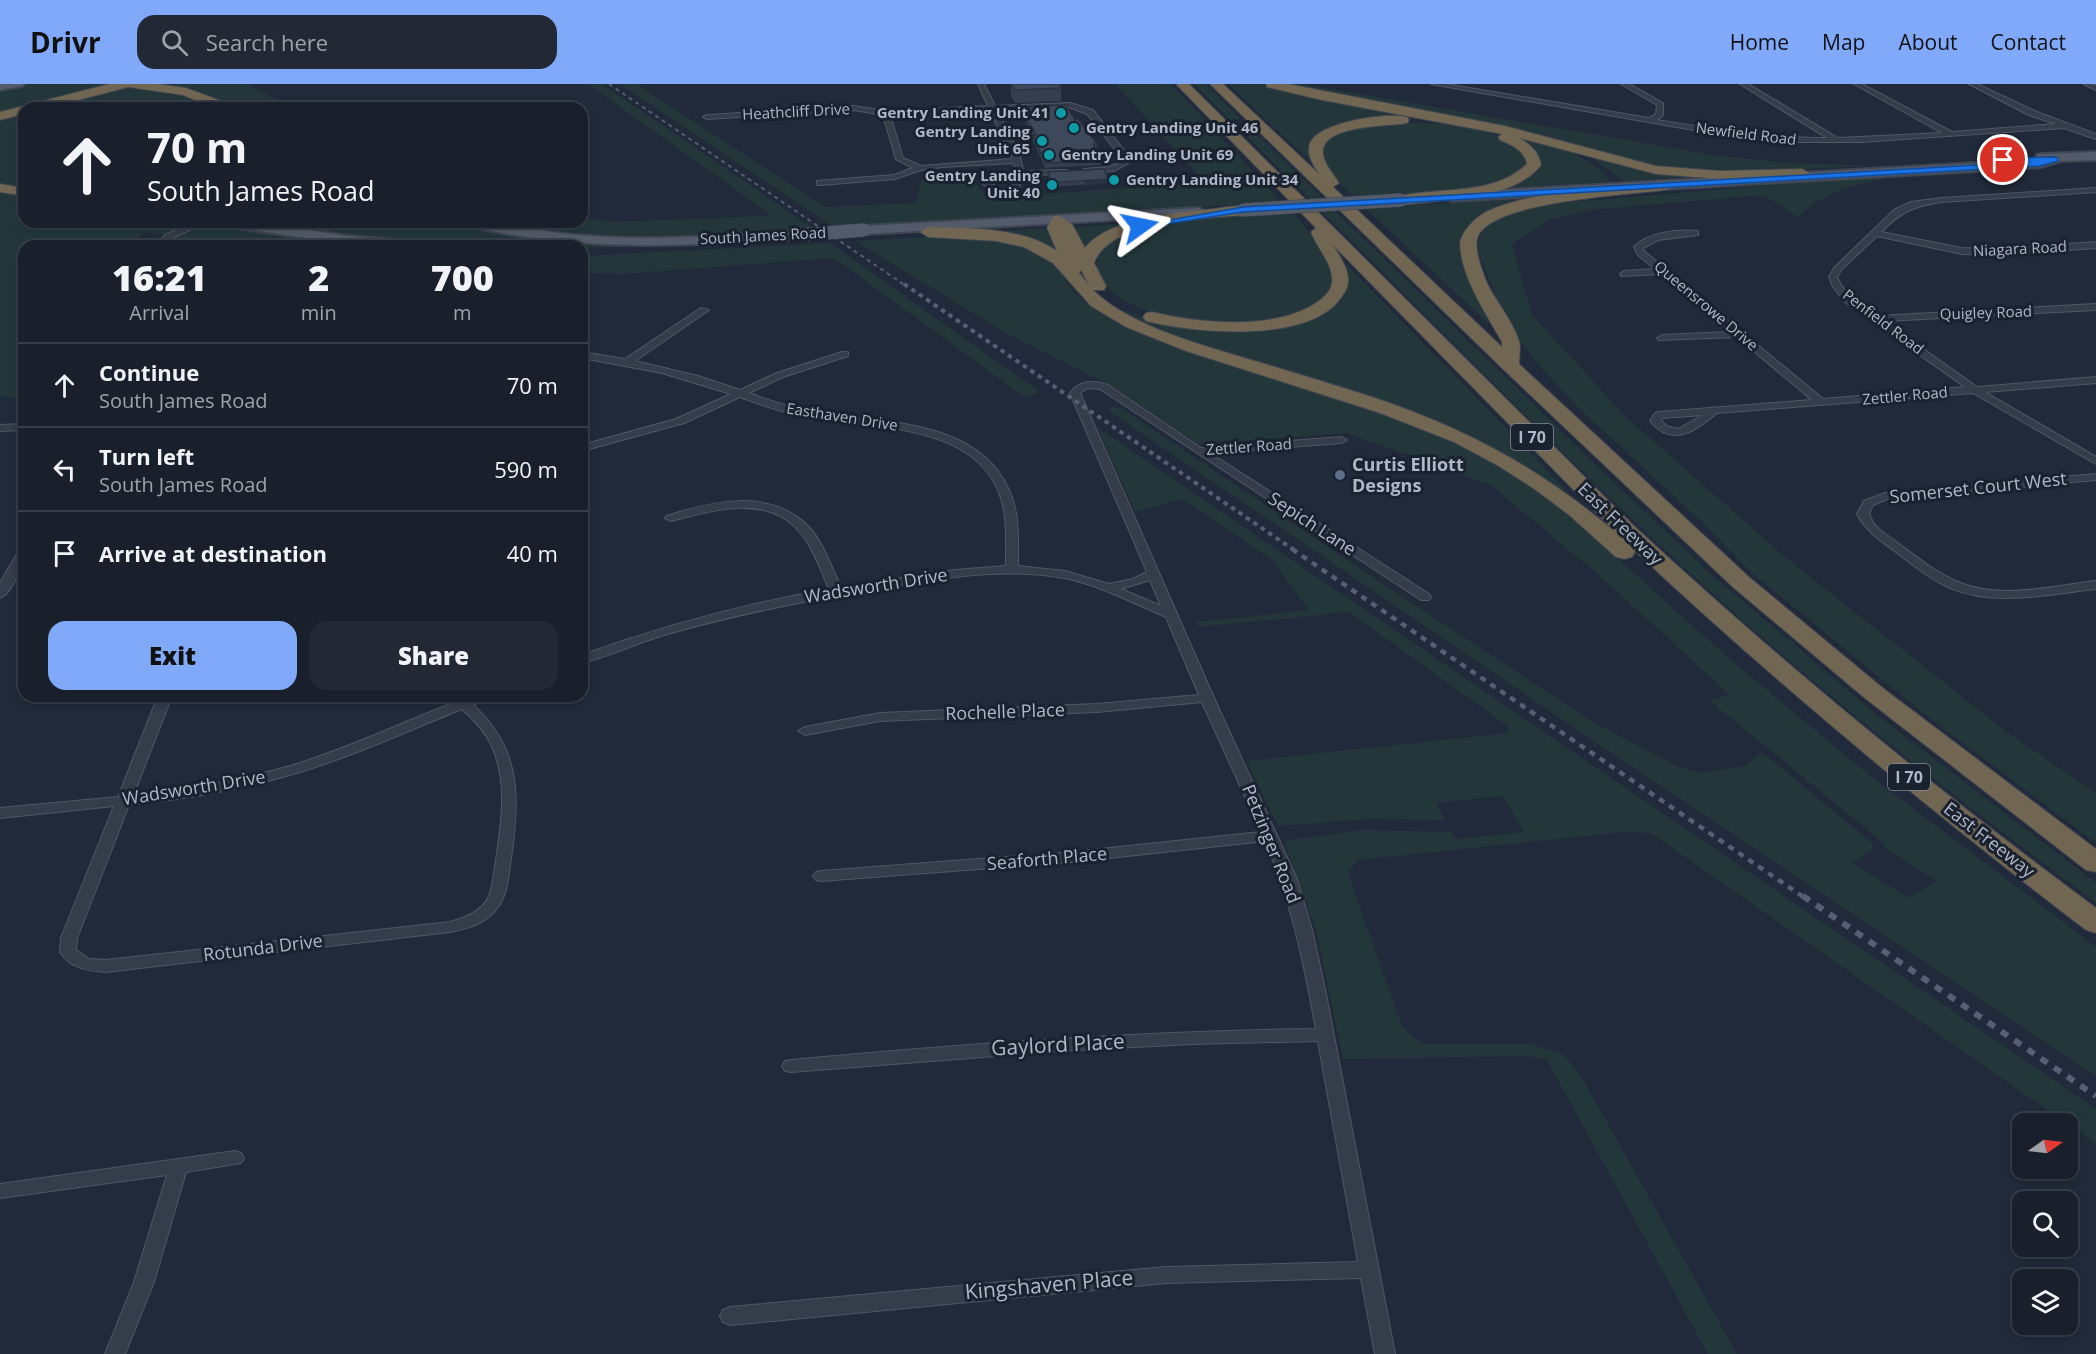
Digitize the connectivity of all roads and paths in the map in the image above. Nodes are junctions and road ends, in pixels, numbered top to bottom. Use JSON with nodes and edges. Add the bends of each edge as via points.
{"nodes":[{"id":1,"x":18,"y":84,"type":"edge"},
{"id":2,"x":124,"y":84,"type":"edge"},
{"id":3,"x":131,"y":84,"type":"edge"},
{"id":4,"x":981,"y":84,"type":"edge"},
{"id":5,"x":1182,"y":84,"type":"edge"},
{"id":6,"x":1216,"y":84,"type":"edge"},
{"id":7,"x":1272,"y":84,"type":"edge"},
{"id":8,"x":1434,"y":84,"type":"edge"},
{"id":9,"x":1624,"y":84,"type":"edge"},
{"id":10,"x":1743,"y":84,"type":"edge"},
{"id":11,"x":1857,"y":84,"type":"edge"},
{"id":12,"x":1972,"y":84,"type":"edge"},
{"id":13,"x":2087,"y":84,"type":"edge"},
{"id":14,"x":0,"y":87,"type":"edge"},
{"id":15,"x":2096,"y":88,"type":"edge"},
{"id":16,"x":56,"y":102,"type":"edge"},
{"id":17,"x":212,"y":102,"type":"edge"},
{"id":18,"x":993,"y":108,"type":"junction"},
{"id":19,"x":18,"y":112,"type":"edge"},
{"id":20,"x":886,"y":113,"type":"junction"},
{"id":21,"x":0,"y":116,"type":"edge"},
{"id":22,"x":707,"y":117,"type":"dead end"},
{"id":23,"x":1650,"y":120,"type":"junction"},
{"id":24,"x":2062,"y":126,"type":"junction"},
{"id":25,"x":1951,"y":135,"type":"junction"},
{"id":26,"x":2096,"y":137,"type":"edge"},
{"id":27,"x":1838,"y":141,"type":"junction"},
{"id":28,"x":1560,"y":146,"type":"junction"},
{"id":29,"x":2096,"y":156,"type":"edge"},
{"id":30,"x":2055,"y":159,"type":"junction"},
{"id":31,"x":1018,"y":161,"type":"junction"},
{"id":32,"x":920,"y":168,"type":"junction"},
{"id":33,"x":1068,"y":172,"type":"edge"},
{"id":34,"x":1078,"y":172,"type":"edge"},
{"id":35,"x":1802,"y":173,"type":"junction"},
{"id":36,"x":820,"y":183,"type":"dead end"},
{"id":37,"x":1665,"y":186,"type":"junction"},
{"id":38,"x":1621,"y":187,"type":"junction"},
{"id":39,"x":0,"y":189,"type":"edge"},
{"id":40,"x":2096,"y":190,"type":"edge"},
{"id":41,"x":18,"y":192,"type":"edge"},
{"id":42,"x":1332,"y":194,"type":"junction"},
{"id":43,"x":1401,"y":200,"type":"junction"},
{"id":44,"x":1243,"y":210,"type":"junction"},
{"id":45,"x":1058,"y":220,"type":"junction"},
{"id":46,"x":1317,"y":220,"type":"junction"},
{"id":47,"x":188,"y":228,"type":"edge"},
{"id":48,"x":265,"y":228,"type":"edge"},
{"id":49,"x":499,"y":228,"type":"edge"},
{"id":50,"x":928,"y":232,"type":"junction"},
{"id":51,"x":868,"y":233,"type":"junction"},
{"id":52,"x":1695,"y":233,"type":"dead end"},
{"id":53,"x":1874,"y":233,"type":"junction"},
{"id":54,"x":802,"y":237,"type":"junction"},
{"id":55,"x":165,"y":240,"type":"edge"},
{"id":56,"x":348,"y":240,"type":"edge"},
{"id":57,"x":2096,"y":245,"type":"edge"},
{"id":58,"x":588,"y":251,"type":"edge"},
{"id":59,"x":1079,"y":268,"type":"junction"},
{"id":60,"x":1663,"y":271,"type":"junction"},
{"id":61,"x":1624,"y":274,"type":"dead end"},
{"id":62,"x":2096,"y":307,"type":"edge"},
{"id":63,"x":704,"y":310,"type":"dead end"},
{"id":64,"x":1877,"y":320,"type":"junction"},
{"id":65,"x":1739,"y":334,"type":"junction"},
{"id":66,"x":1662,"y":338,"type":"dead end"},
{"id":67,"x":845,"y":354,"type":"dead end"},
{"id":68,"x":588,"y":356,"type":"edge"},
{"id":69,"x":628,"y":361,"type":"junction"},
{"id":70,"x":1510,"y":366,"type":"junction"},
{"id":71,"x":2096,"y":380,"type":"edge"},
{"id":72,"x":1104,"y":387,"type":"joint"},
{"id":73,"x":1976,"y":390,"type":"junction"},
{"id":74,"x":740,"y":394,"type":"junction"},
{"id":75,"x":1821,"y":402,"type":"junction"},
{"id":76,"x":1714,"y":411,"type":"junction"},
{"id":77,"x":18,"y":427,"type":"edge"},
{"id":78,"x":0,"y":428,"type":"edge"},
{"id":79,"x":1342,"y":440,"type":"dead end"},
{"id":80,"x":588,"y":446,"type":"edge"},
{"id":81,"x":1199,"y":451,"type":"junction"},
{"id":82,"x":2096,"y":461,"type":"edge"},
{"id":83,"x":2096,"y":477,"type":"edge"},
{"id":84,"x":671,"y":518,"type":"dead end"},
{"id":85,"x":18,"y":562,"type":"edge"},
{"id":86,"x":1012,"y":571,"type":"junction"},
{"id":87,"x":1153,"y":574,"type":"junction"},
{"id":88,"x":2096,"y":585,"type":"edge"},
{"id":89,"x":1108,"y":588,"type":"junction"},
{"id":90,"x":836,"y":591,"type":"junction"},
{"id":91,"x":0,"y":594,"type":"edge"},
{"id":92,"x":1425,"y":597,"type":"dead end"},
{"id":93,"x":1171,"y":615,"type":"junction"},
{"id":94,"x":1752,"y":648,"type":"junction"},
{"id":95,"x":588,"y":656,"type":"edge"},
{"id":96,"x":1207,"y":698,"type":"junction"},
{"id":97,"x":163,"y":702,"type":"edge"},
{"id":98,"x":456,"y":702,"type":"edge"},
{"id":99,"x":463,"y":702,"type":"edge"},
{"id":100,"x":805,"y":730,"type":"dead end"},
{"id":101,"x":123,"y":801,"type":"junction"},
{"id":102,"x":0,"y":813,"type":"edge"},
{"id":103,"x":1271,"y":836,"type":"junction"},
{"id":104,"x":2096,"y":863,"type":"edge"},
{"id":105,"x":822,"y":876,"type":"dead end"},
{"id":106,"x":2096,"y":922,"type":"edge"},
{"id":107,"x":1325,"y":1035,"type":"junction"},
{"id":108,"x":791,"y":1066,"type":"dead end"},
{"id":109,"x":236,"y":1158,"type":"dead end"},
{"id":110,"x":178,"y":1167,"type":"junction"},
{"id":111,"x":0,"y":1191,"type":"edge"},
{"id":112,"x":1369,"y":1270,"type":"junction"},
{"id":113,"x":730,"y":1316,"type":"dead end"},
{"id":114,"x":115,"y":1354,"type":"edge"},
{"id":115,"x":1385,"y":1354,"type":"edge"}],
"edges":[{"from":1,"to":14,"type":"main road"},
{"from":2,"to":16,"type":"highway"},
{"from":3,"to":17,"type":"highway","via":[[186,92]]},
{"from":4,"to":18,"type":"street"},
{"from":5,"to":46,"type":"highway","name":"East Freeway","number":"I 70"},
{"from":6,"to":42,"type":"highway","number":"I 70"},
{"from":7,"to":28,"type":"highway","via":[[1505,130]]},
{"from":8,"to":23,"type":"street","name":"Newfield Road"},
{"from":9,"to":23,"type":"street","via":[[1661,104],[1659,115]]},
{"from":10,"to":27,"type":"street"},
{"from":11,"to":25,"type":"street"},
{"from":12,"to":24,"type":"street"},
{"from":13,"to":15,"type":"street"},
{"from":18,"to":20,"type":"street","name":"Heathcliff Drive"},
{"from":18,"to":31,"type":"street"},
{"from":18,"to":34,"type":"street","name":"Heathcliff Drive","via":[[1070,105],[1090,112],[1128,161],[1112,169]]},
{"from":19,"to":21,"type":"highway"},
{"from":20,"to":22,"type":"street","name":"Heathcliff Drive","via":[[854,108]]},
{"from":20,"to":32,"type":"street","via":[[900,159]]},
{"from":23,"to":27,"type":"street","name":"Newfield Road","via":[[1756,138]]},
{"from":24,"to":25,"type":"street","name":"Newfield Road"},
{"from":24,"to":26,"type":"street"},
{"from":25,"to":27,"type":"street","name":"Newfield Road"},
{"from":28,"to":35,"type":"highway","via":[[1676,173]]},
{"from":28,"to":38,"type":"highway","via":[[1602,168]]},
{"from":29,"to":30,"type":"main road","name":"South James Road"},
{"from":30,"to":35,"type":"main road","name":"South James Road"},
{"from":30,"to":37,"type":"main road","name":"South James Road"},
{"from":31,"to":32,"type":"street"},
{"from":31,"to":33,"type":"street","via":[[1020,173]]},
{"from":32,"to":36,"type":"street","via":[[883,178]]},
{"from":35,"to":38,"type":"main road","name":"South James Road"},
{"from":37,"to":38,"type":"main road","name":"South James Road"},
{"from":37,"to":70,"type":"highway","via":[[1510,208],[1491,215],[1471,233],[1468,244],[1478,281],[1510,342]]},
{"from":38,"to":43,"type":"main road","name":"South James Road"},
{"from":39,"to":41,"type":"highway"},
{"from":40,"to":53,"type":"street","name":"Penfield Road","via":[[1914,204],[1896,212]]},
{"from":42,"to":43,"type":"highway","via":[[1333,184],[1316,155],[1317,142],[1332,132],[1362,123],[1420,120],[1474,127],[1515,141],[1534,159],[1530,171],[1514,182]]},
{"from":42,"to":70,"type":"highway","number":"I 70"},
{"from":43,"to":44,"type":"main road","name":"South James Road","bridge":true},
{"from":44,"to":45,"type":"main road","name":"South James Road"},
{"from":44,"to":59,"type":"highway","via":[[1154,222],[1117,232],[1098,243]]},
{"from":45,"to":50,"type":"main road","name":"South James Road"},
{"from":45,"to":51,"type":"main road","name":"South James Road"},
{"from":45,"to":59,"type":"highway","via":[[1055,228],[1072,265]]},
{"from":46,"to":59,"type":"highway","via":[[1320,236],[1337,267],[1339,288],[1322,307],[1278,322],[1216,327],[1139,314],[1111,299]]},
{"from":46,"to":94,"type":"highway","name":"East Freeway","number":"I 70","via":[[1626,531]]},
{"from":47,"to":55,"type":"street"},
{"from":48,"to":56,"type":"main road"},
{"from":49,"to":54,"type":"main road","name":"South James Road","via":[[610,241]]},
{"from":50,"to":51,"type":"main road","name":"South James Road"},
{"from":50,"to":59,"type":"highway","via":[[1020,241]]},
{"from":51,"to":54,"type":"main road","name":"South James Road"},
{"from":52,"to":60,"type":"street","name":"Queensrowe Drive","via":[[1642,242],[1638,247],[1641,253]]},
{"from":53,"to":57,"type":"street","name":"Niagara Road","via":[[1934,247],[1981,252]]},
{"from":53,"to":64,"type":"street","name":"Penfield Road","via":[[1833,277],[1848,300]]},
{"from":54,"to":58,"type":"main road","name":"South James Road"},
{"from":59,"to":94,"type":"highway","via":[[1093,298],[1138,326],[1409,416],[1487,451],[1529,476],[1591,522],[1712,630]]},
{"from":60,"to":61,"type":"street"},
{"from":60,"to":65,"type":"street","name":"Queensrowe Drive"},
{"from":62,"to":64,"type":"street","name":"Quigley Road"},
{"from":63,"to":69,"type":"street"},
{"from":64,"to":73,"type":"street","name":"Penfield Road"},
{"from":65,"to":66,"type":"street"},
{"from":65,"to":75,"type":"street","name":"Queensrowe Drive"},
{"from":67,"to":74,"type":"street","via":[[780,375]]},
{"from":68,"to":69,"type":"street","name":"Easthaven Drive"},
{"from":69,"to":74,"type":"street","name":"Easthaven Drive"},
{"from":70,"to":104,"type":"highway","number":"I 70","via":[[1696,542],[1783,618],[1932,739]]},
{"from":71,"to":73,"type":"street","name":"Zettler Road"},
{"from":72,"to":81,"type":"street","name":"Zettler Road"},
{"from":72,"to":87,"type":"street","name":"Petzinger Road","via":[[1086,385],[1075,393]]},
{"from":73,"to":75,"type":"street","name":"Zettler Road"},
{"from":73,"to":82,"type":"street","name":"Penfield Road"},
{"from":74,"to":80,"type":"street","via":[[680,421]]},
{"from":74,"to":86,"type":"street","name":"Easthaven Drive","via":[[798,412],[891,424],[933,434],[977,456],[1006,494],[1012,521]]},
{"from":75,"to":76,"type":"street","name":"Zettler Road"},
{"from":76,"to":76,"type":"street","name":"Zettler Road","via":[[1659,415],[1654,421],[1671,432],[1681,432]]},
{"from":77,"to":78,"type":"street"},
{"from":79,"to":81,"type":"street","name":"Zettler Road"},
{"from":81,"to":92,"type":"street","name":"Sepich Lane"},
{"from":83,"to":88,"type":"street","name":"Somerset Court West","via":[[1897,494],[1875,499],[1863,509],[1865,520],[1877,533],[1938,576],[1966,589],[2007,593]]},
{"from":84,"to":90,"type":"street","via":[[699,508],[730,504],[777,511],[803,528]]},
{"from":85,"to":91,"type":"street"},
{"from":86,"to":89,"type":"street","name":"Wadsworth Drive","via":[[1065,575]]},
{"from":86,"to":90,"type":"street","name":"Wadsworth Drive","via":[[925,577]]},
{"from":87,"to":89,"type":"street"},
{"from":87,"to":93,"type":"street","name":"Petzinger Road"},
{"from":89,"to":93,"type":"street","name":"Wadsworth Drive"},
{"from":90,"to":95,"type":"street","name":"Wadsworth Drive","via":[[663,631]]},
{"from":93,"to":96,"type":"street","name":"Petzinger Road"},
{"from":94,"to":106,"type":"highway","name":"East Freeway","number":"I 70","via":[[1914,782]]},
{"from":96,"to":100,"type":"street","name":"Rochelle Place","via":[[1097,708],[880,717]]},
{"from":96,"to":103,"type":"street","name":"Petzinger Road"},
{"from":97,"to":101,"type":"street"},
{"from":98,"to":101,"type":"street","name":"Wadsworth Drive","via":[[289,771],[211,789]]},
{"from":99,"to":101,"type":"street","name":"Rotunda Drive","via":[[487,726],[507,763],[511,794],[497,898],[482,914],[450,927],[106,966],[77,962],[68,952],[69,938]]},
{"from":101,"to":102,"type":"street","name":"Wadsworth Drive"},
{"from":103,"to":105,"type":"street","name":"Seaforth Place","via":[[1072,857]]},
{"from":103,"to":107,"type":"street","name":"Petzinger Road","via":[[1304,930]]},
{"from":107,"to":108,"type":"street","name":"Gaylord Place","via":[[1219,1036],[960,1051]]},
{"from":107,"to":112,"type":"street","name":"Petzinger Road"},
{"from":109,"to":110,"type":"street"},
{"from":110,"to":111,"type":"street"},
{"from":110,"to":114,"type":"street","via":[[144,1282]]},
{"from":112,"to":113,"type":"street","name":"Kingshaven Place","via":[[1144,1276]]},
{"from":112,"to":115,"type":"street","name":"Petzinger Road"}]}
